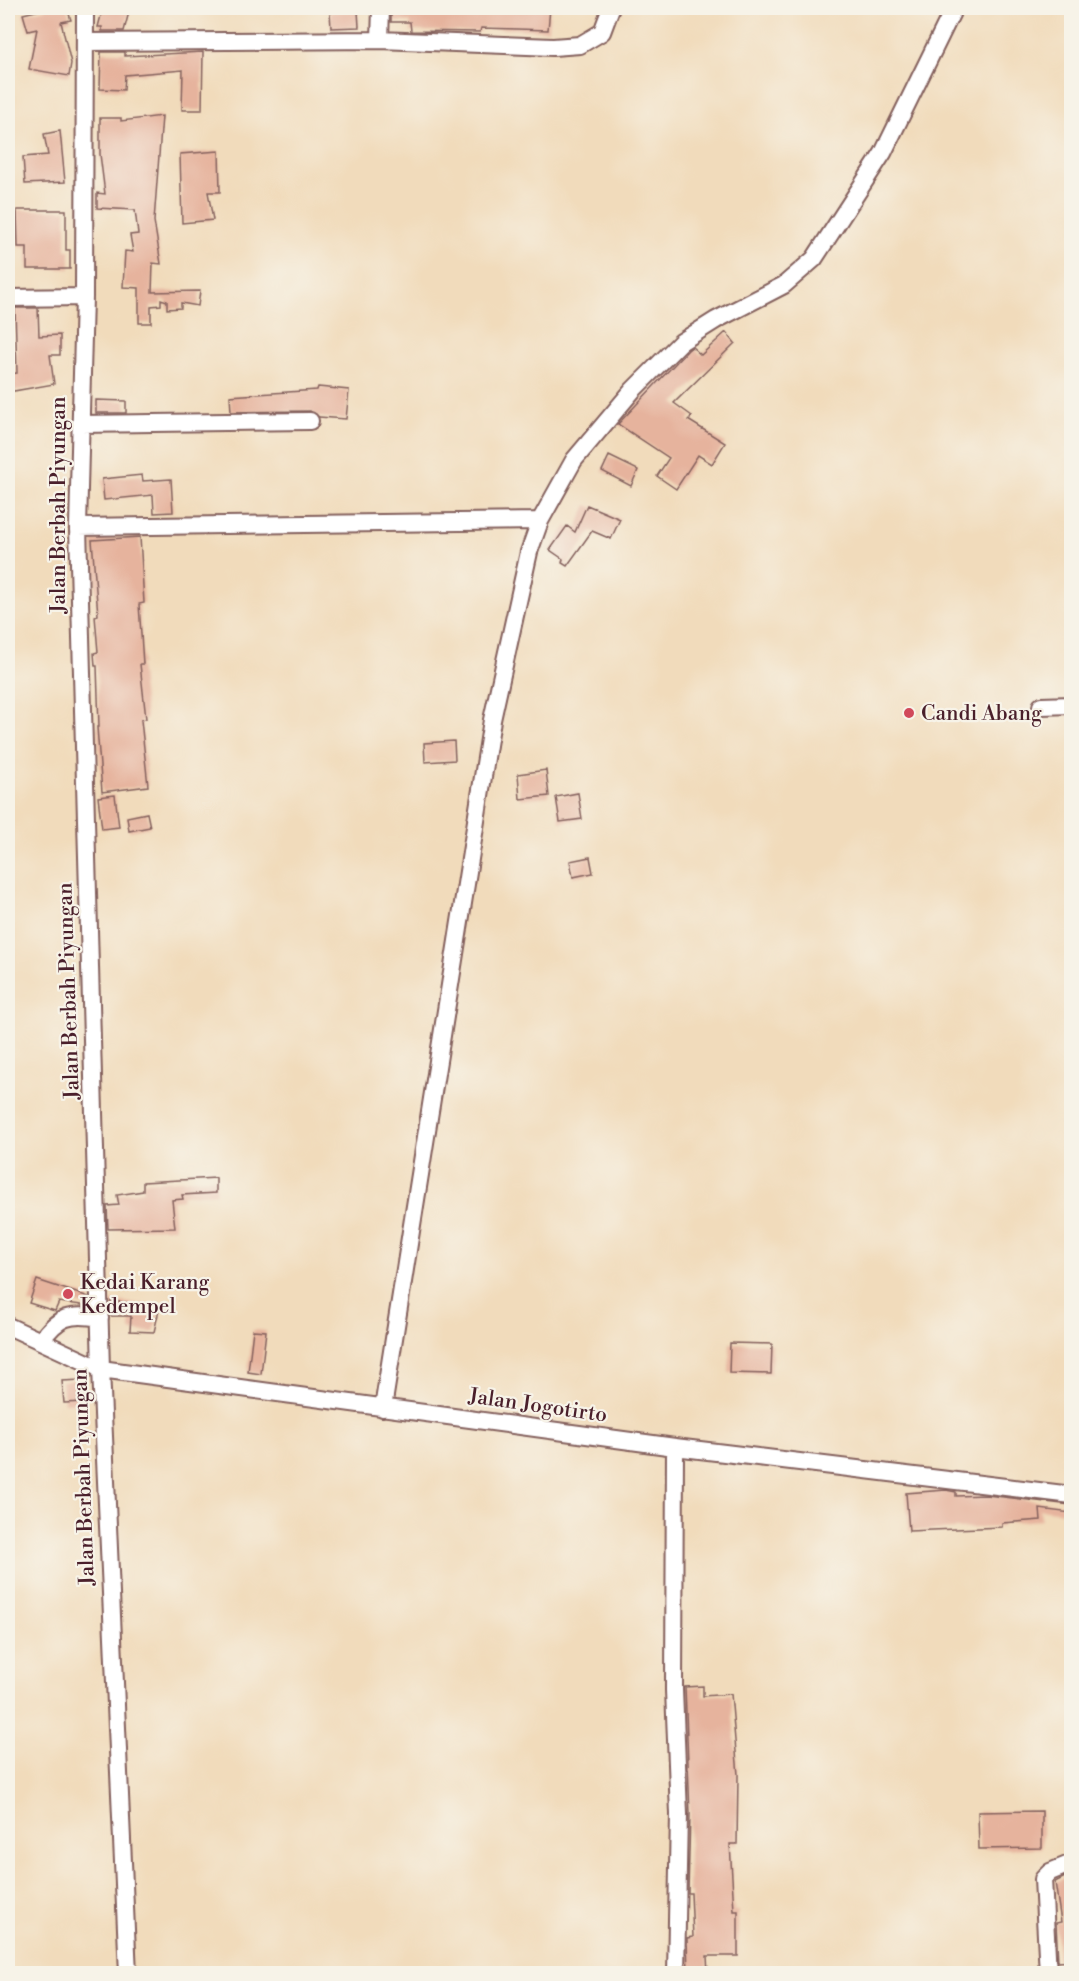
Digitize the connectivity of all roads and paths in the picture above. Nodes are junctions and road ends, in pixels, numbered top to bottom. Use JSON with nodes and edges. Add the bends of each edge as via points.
{"nodes":[{"id":1,"x":84,"y":8,"type":"edge"},
{"id":2,"x":381,"y":8,"type":"edge"},
{"id":3,"x":611,"y":8,"type":"edge"},
{"id":4,"x":954,"y":8,"type":"edge"},
{"id":5,"x":380,"y":40,"type":"junction"},
{"id":6,"x":85,"y":42,"type":"junction"},
{"id":7,"x":84,"y":297,"type":"junction"},
{"id":8,"x":8,"y":298,"type":"edge"},
{"id":9,"x":310,"y":421,"type":"dead end"},
{"id":10,"x":80,"y":424,"type":"junction"},
{"id":11,"x":540,"y":521,"type":"junction"},
{"id":12,"x":78,"y":527,"type":"junction"},
{"id":13,"x":1071,"y":705,"type":"edge"},
{"id":14,"x":1041,"y":706,"type":"dead end"},
{"id":15,"x":100,"y":1318,"type":"junction"},
{"id":16,"x":8,"y":1326,"type":"edge"},
{"id":17,"x":41,"y":1341,"type":"junction"},
{"id":18,"x":101,"y":1369,"type":"junction"},
{"id":19,"x":383,"y":1408,"type":"junction"},
{"id":20,"x":675,"y":1447,"type":"junction"},
{"id":21,"x":1071,"y":1495,"type":"edge"},
{"id":22,"x":1071,"y":1863,"type":"edge"},
{"id":23,"x":128,"y":1974,"type":"edge"},
{"id":24,"x":676,"y":1974,"type":"edge"},
{"id":25,"x":1048,"y":1974,"type":"edge"}],
"edges":[{"from":1,"to":6,"type":"street","name":"Jalan Berbah Piyungan"},
{"from":2,"to":5,"type":"street"},
{"from":3,"to":5,"type":"street","via":[[602,32],[580,45]]},
{"from":4,"to":11,"type":"street","via":[[883,153],[814,259],[784,285],[681,342],[633,390],[574,460]]},
{"from":5,"to":6,"type":"street"},
{"from":6,"to":7,"type":"street","name":"Jalan Berbah Piyungan"},
{"from":7,"to":8,"type":"street"},
{"from":7,"to":10,"type":"street","name":"Jalan Berbah Piyungan"},
{"from":9,"to":10,"type":"street"},
{"from":10,"to":12,"type":"street","name":"Jalan Berbah Piyungan"},
{"from":11,"to":12,"type":"street"},
{"from":11,"to":19,"type":"street","via":[[492,720]]},
{"from":12,"to":15,"type":"street","name":"Jalan Berbah Piyungan"},
{"from":13,"to":14,"type":"street"},
{"from":15,"to":17,"type":"street","via":[[64,1317]]},
{"from":15,"to":18,"type":"street","name":"Jalan Berbah Piyungan"},
{"from":16,"to":17,"type":"street","name":"Jalan Jogotirto"},
{"from":17,"to":18,"type":"street","name":"Jalan Jogotirto"},
{"from":18,"to":19,"type":"street","name":"Jalan Jogotirto"},
{"from":18,"to":23,"type":"street","name":"Jalan Berbah Piyungan"},
{"from":19,"to":20,"type":"street","name":"Jalan Jogotirto"},
{"from":20,"to":21,"type":"street","name":"Jalan Jogotirto"},
{"from":20,"to":24,"type":"street","via":[[674,1690],[679,1814]]},
{"from":22,"to":25,"type":"street","via":[[1050,1872],[1043,1880]]}]}
